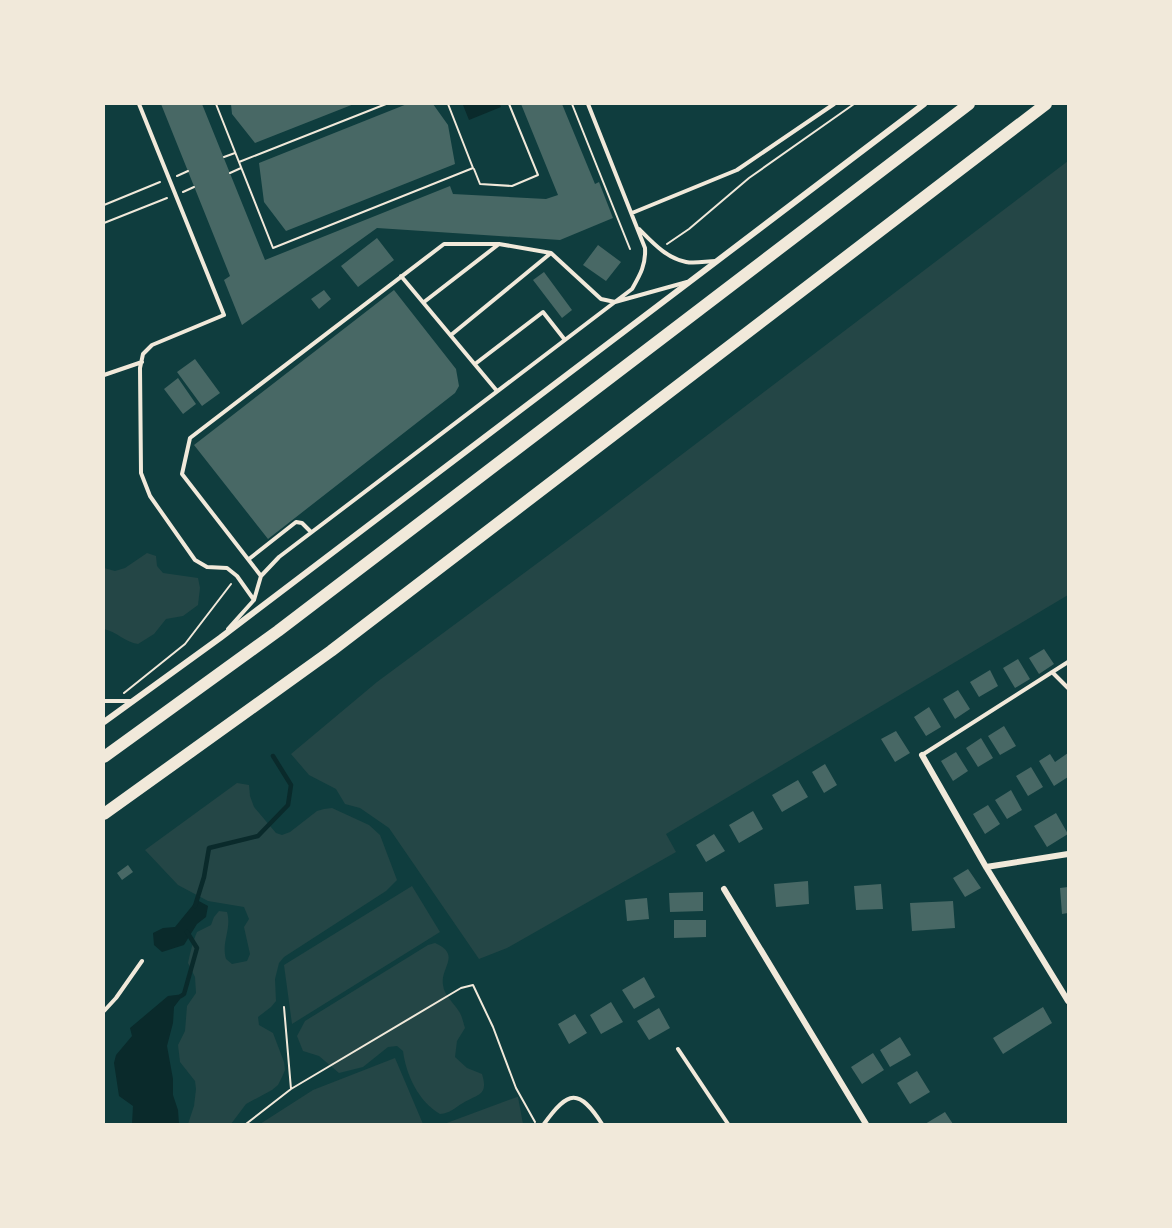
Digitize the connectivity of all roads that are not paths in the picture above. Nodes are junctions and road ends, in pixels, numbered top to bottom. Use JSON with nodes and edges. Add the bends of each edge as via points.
{"nodes":[{"id":1,"x":139,"y":104,"type":"edge"},
{"id":2,"x":588,"y":104,"type":"edge"},
{"id":3,"x":834,"y":104,"type":"edge"},
{"id":4,"x":924,"y":104,"type":"edge"},
{"id":5,"x":969,"y":104,"type":"edge"},
{"id":6,"x":1046,"y":104,"type":"edge"},
{"id":7,"x":632,"y":213,"type":"junction"},
{"id":8,"x":638,"y":228,"type":"junction"},
{"id":9,"x":499,"y":244,"type":"junction"},
{"id":10,"x":551,"y":253,"type":"junction"},
{"id":11,"x":719,"y":261,"type":"junction"},
{"id":12,"x":401,"y":276,"type":"junction"},
{"id":13,"x":693,"y":281,"type":"junction"},
{"id":14,"x":424,"y":302,"type":"junction"},
{"id":15,"x":615,"y":302,"type":"junction"},
{"id":16,"x":451,"y":335,"type":"junction"},
{"id":17,"x":565,"y":340,"type":"junction"},
{"id":18,"x":141,"y":362,"type":"junction"},
{"id":19,"x":475,"y":364,"type":"junction"},
{"id":20,"x":104,"y":375,"type":"edge"},
{"id":21,"x":497,"y":392,"type":"junction"},
{"id":22,"x":311,"y":532,"type":"junction"},
{"id":23,"x":249,"y":559,"type":"junction"},
{"id":24,"x":261,"y":576,"type":"junction"},
{"id":25,"x":254,"y":600,"type":"junction"},
{"id":26,"x":220,"y":638,"type":"junction"},
{"id":27,"x":1068,"y":662,"type":"edge"},
{"id":28,"x":1052,"y":672,"type":"junction"},
{"id":29,"x":1068,"y":688,"type":"edge"},
{"id":30,"x":104,"y":701,"type":"edge"},
{"id":31,"x":132,"y":701,"type":"junction"},
{"id":32,"x":104,"y":722,"type":"edge"},
{"id":33,"x":922,"y":755,"type":"joint"},
{"id":34,"x":104,"y":757,"type":"edge"},
{"id":35,"x":104,"y":814,"type":"edge"},
{"id":36,"x":1068,"y":854,"type":"edge"},
{"id":37,"x":986,"y":867,"type":"junction"},
{"id":38,"x":724,"y":889,"type":"dead end"},
{"id":39,"x":142,"y":962,"type":"dead end"},
{"id":40,"x":1068,"y":1001,"type":"edge"},
{"id":41,"x":104,"y":1011,"type":"edge"},
{"id":42,"x":678,"y":1049,"type":"dead end"},
{"id":43,"x":544,"y":1125,"type":"edge"},
{"id":44,"x":602,"y":1125,"type":"edge"},
{"id":45,"x":728,"y":1125,"type":"edge"},
{"id":46,"x":866,"y":1125,"type":"edge"}],
"edges":[{"from":1,"to":18,"type":"lane","via":[[224,315],[152,345]]},
{"from":2,"to":7,"type":"lane"},
{"from":3,"to":7,"type":"lane","via":[[737,170]]},
{"from":4,"to":11,"type":"street"},
{"from":5,"to":34,"type":"highway","via":[[278,631]]},
{"from":6,"to":35,"type":"highway","via":[[331,651]]},
{"from":7,"to":8,"type":"lane"},
{"from":8,"to":11,"type":"lane","via":[[660,249],[686,262]]},
{"from":8,"to":15,"type":"lane","via":[[646,260],[632,289]]},
{"from":9,"to":10,"type":"lane"},
{"from":9,"to":12,"type":"lane","via":[[444,244]]},
{"from":9,"to":14,"type":"lane"},
{"from":10,"to":15,"type":"lane","via":[[602,299]]},
{"from":10,"to":16,"type":"lane"},
{"from":11,"to":13,"type":"street"},
{"from":12,"to":14,"type":"lane"},
{"from":12,"to":23,"type":"lane","via":[[190,438],[182,474]]},
{"from":13,"to":15,"type":"lane"},
{"from":13,"to":26,"type":"street"},
{"from":14,"to":16,"type":"lane"},
{"from":15,"to":17,"type":"lane"},
{"from":16,"to":19,"type":"lane"},
{"from":17,"to":19,"type":"lane","via":[[543,312]]},
{"from":17,"to":21,"type":"lane"},
{"from":18,"to":20,"type":"lane"},
{"from":18,"to":25,"type":"lane","via":[[141,473],[150,496],[195,560],[207,567],[227,568]]},
{"from":19,"to":21,"type":"lane"},
{"from":21,"to":22,"type":"lane"},
{"from":22,"to":23,"type":"lane","via":[[296,522]]},
{"from":22,"to":24,"type":"lane"},
{"from":23,"to":24,"type":"lane"},
{"from":24,"to":25,"type":"lane"},
{"from":25,"to":26,"type":"lane"},
{"from":26,"to":31,"type":"street"},
{"from":27,"to":28,"type":"lane"},
{"from":28,"to":29,"type":"lane"},
{"from":28,"to":33,"type":"lane"},
{"from":30,"to":31,"type":"lane"},
{"from":31,"to":32,"type":"street"},
{"from":33,"to":37,"type":"street"},
{"from":36,"to":37,"type":"street"},
{"from":37,"to":40,"type":"street"},
{"from":38,"to":46,"type":"street"},
{"from":39,"to":41,"type":"lane"},
{"from":42,"to":45,"type":"lane"},
{"from":43,"to":44,"type":"lane","via":[[561,1103],[576,1097],[584,1101]]}]}
